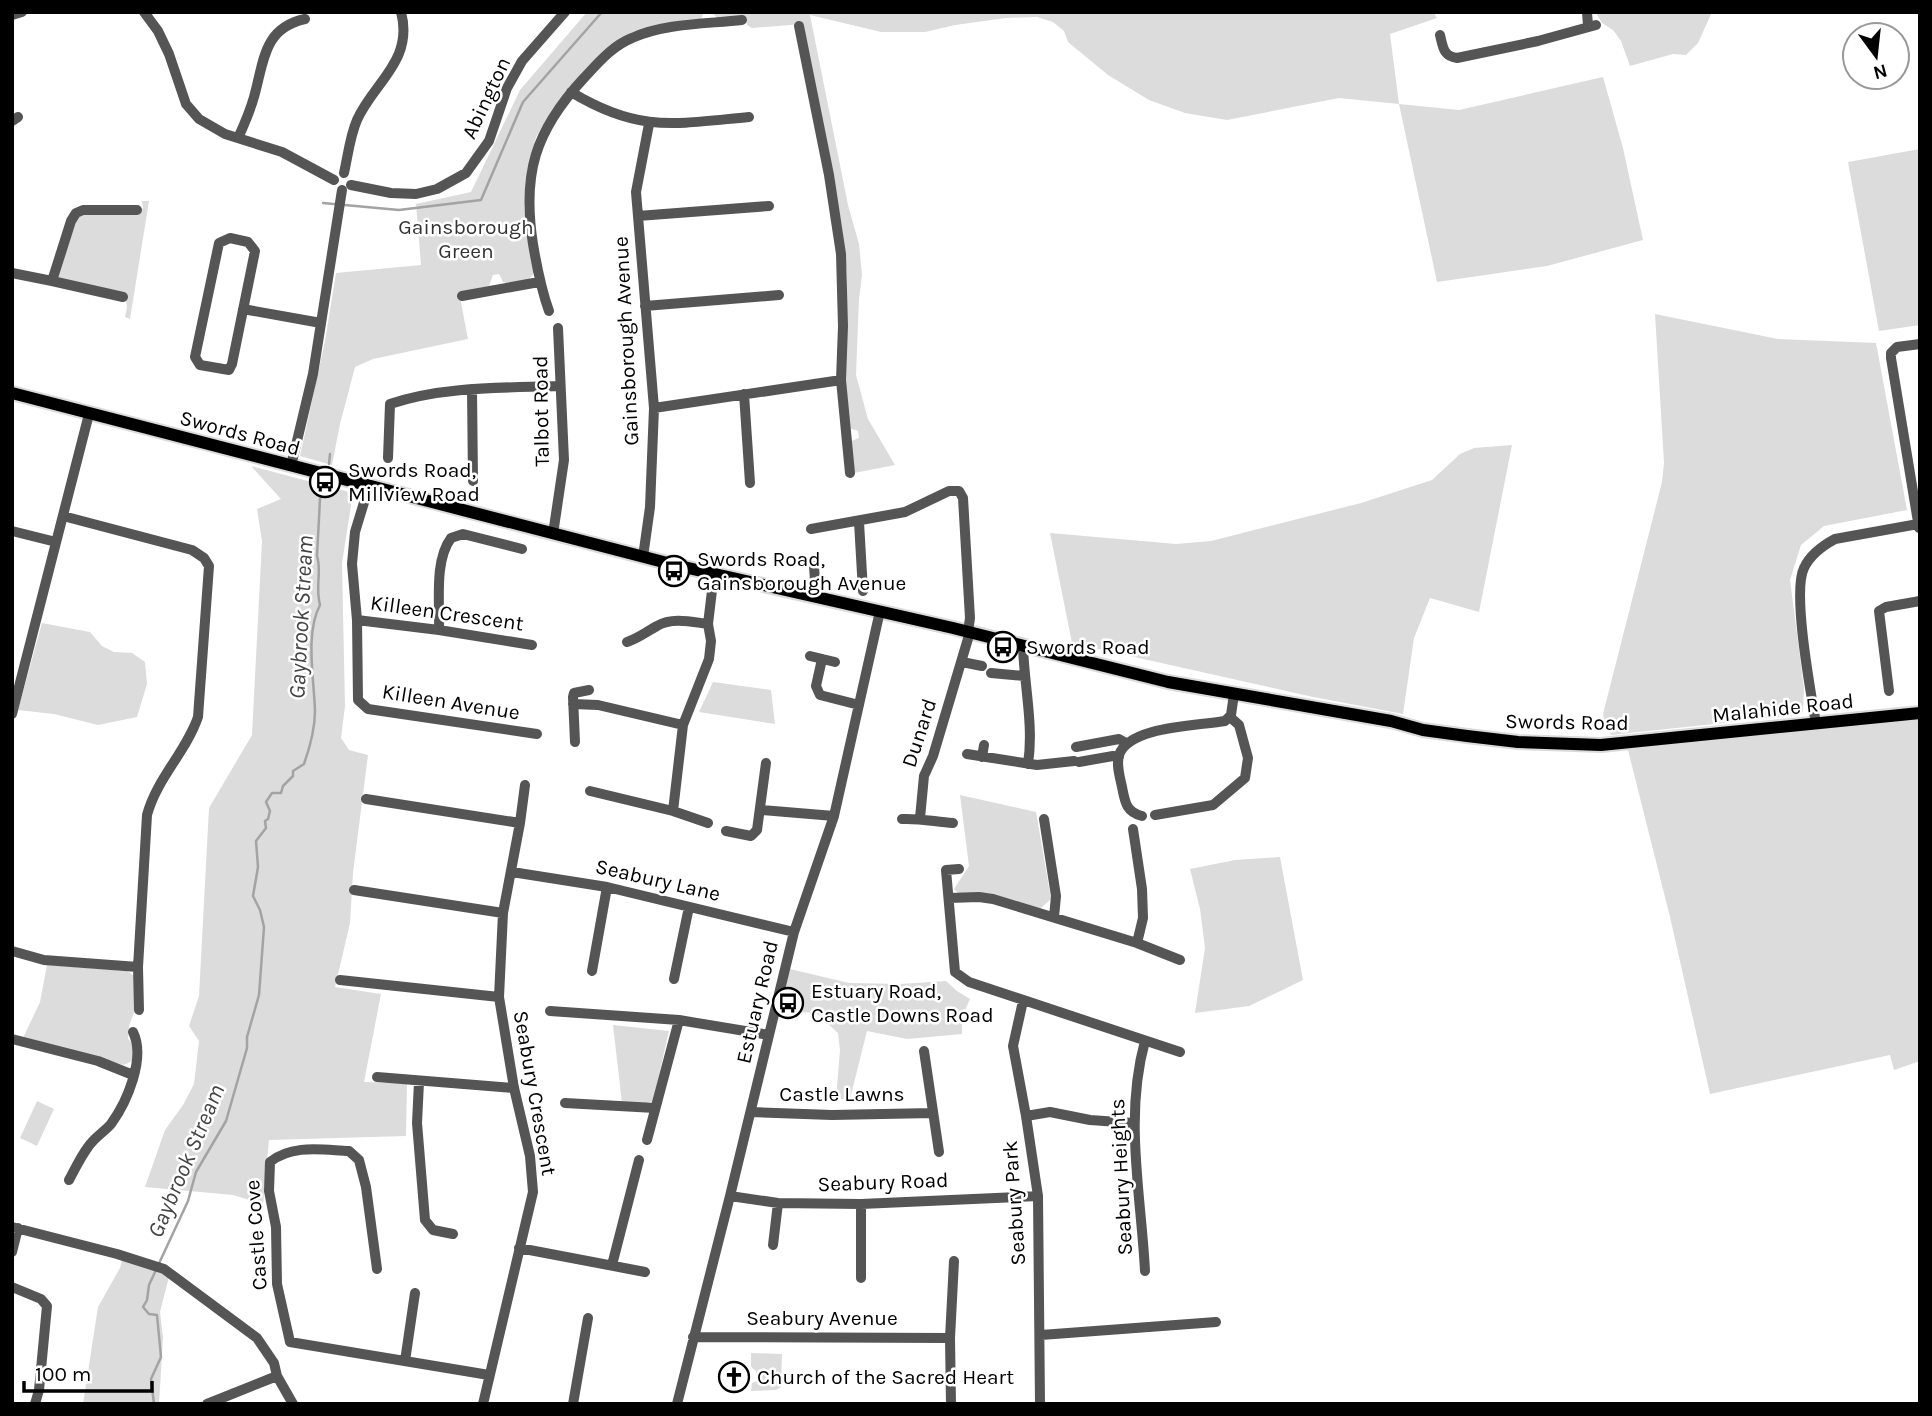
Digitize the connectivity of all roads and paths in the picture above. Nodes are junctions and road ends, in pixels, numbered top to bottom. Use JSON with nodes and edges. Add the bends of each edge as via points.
{"nodes":[{"id":1,"x":22,"y":12,"type":"edge"},
{"id":2,"x":144,"y":12,"type":"edge"},
{"id":3,"x":401,"y":12,"type":"edge"},
{"id":4,"x":565,"y":12,"type":"edge"},
{"id":5,"x":1587,"y":12,"type":"edge"},
{"id":6,"x":12,"y":15,"type":"edge"},
{"id":7,"x":305,"y":19,"type":"dead end"},
{"id":8,"x":743,"y":20,"type":"dead end"},
{"id":9,"x":799,"y":26,"type":"dead end"},
{"id":10,"x":1440,"y":36,"type":"dead end"},
{"id":11,"x":571,"y":92,"type":"junction"},
{"id":12,"x":748,"y":117,"type":"dead end"},
{"id":13,"x":649,"y":124,"type":"junction"},
{"id":14,"x":238,"y":138,"type":"junction"},
{"id":15,"x":344,"y":173,"type":"junction"},
{"id":16,"x":334,"y":180,"type":"junction"},
{"id":17,"x":344,"y":192,"type":"junction"},
{"id":18,"x":769,"y":206,"type":"dead end"},
{"id":19,"x":138,"y":210,"type":"dead end"},
{"id":20,"x":638,"y":216,"type":"junction"},
{"id":21,"x":12,"y":272,"type":"edge"},
{"id":22,"x":52,"y":281,"type":"junction"},
{"id":23,"x":539,"y":282,"type":"junction"},
{"id":24,"x":779,"y":295,"type":"dead end"},
{"id":25,"x":462,"y":296,"type":"dead end"},
{"id":26,"x":123,"y":297,"type":"dead end"},
{"id":27,"x":645,"y":306,"type":"junction"},
{"id":28,"x":243,"y":309,"type":"junction"},
{"id":29,"x":549,"y":311,"type":"dead end"},
{"id":30,"x":321,"y":323,"type":"junction"},
{"id":31,"x":558,"y":328,"type":"dead end"},
{"id":32,"x":1920,"y":344,"type":"edge"},
{"id":33,"x":841,"y":380,"type":"junction"},
{"id":34,"x":560,"y":386,"type":"junction"},
{"id":35,"x":472,"y":389,"type":"junction"},
{"id":36,"x":12,"y":393,"type":"edge"},
{"id":37,"x":744,"y":394,"type":"junction"},
{"id":38,"x":654,"y":408,"type":"junction"},
{"id":39,"x":89,"y":414,"type":"junction"},
{"id":40,"x":388,"y":458,"type":"dead end"},
{"id":41,"x":291,"y":466,"type":"junction"},
{"id":42,"x":850,"y":473,"type":"dead end"},
{"id":43,"x":473,"y":481,"type":"dead end"},
{"id":44,"x":750,"y":484,"type":"dead end"},
{"id":45,"x":369,"y":486,"type":"junction"},
{"id":46,"x":63,"y":516,"type":"junction"},
{"id":47,"x":859,"y":522,"type":"junction"},
{"id":48,"x":1919,"y":526,"type":"edge"},
{"id":49,"x":811,"y":529,"type":"dead end"},
{"id":50,"x":12,"y":531,"type":"edge"},
{"id":51,"x":553,"y":534,"type":"junction"},
{"id":52,"x":56,"y":542,"type":"junction"},
{"id":53,"x":522,"y":549,"type":"dead end"},
{"id":54,"x":643,"y":557,"type":"junction"},
{"id":55,"x":814,"y":566,"type":"dead end"},
{"id":56,"x":714,"y":574,"type":"junction"},
{"id":57,"x":863,"y":592,"type":"dead end"},
{"id":58,"x":816,"y":596,"type":"junction"},
{"id":59,"x":1920,"y":601,"type":"edge"},
{"id":60,"x":880,"y":611,"type":"junction"},
{"id":61,"x":356,"y":620,"type":"junction"},
{"id":62,"x":708,"y":624,"type":"junction"},
{"id":63,"x":439,"y":629,"type":"junction"},
{"id":64,"x":969,"y":632,"type":"junction"},
{"id":65,"x":627,"y":642,"type":"dead end"},
{"id":66,"x":532,"y":645,"type":"dead end"},
{"id":67,"x":1023,"y":646,"type":"junction"},
{"id":68,"x":810,"y":656,"type":"dead end"},
{"id":69,"x":822,"y":659,"type":"junction"},
{"id":70,"x":835,"y":662,"type":"dead end"},
{"id":71,"x":962,"y":662,"type":"junction"},
{"id":72,"x":1024,"y":676,"type":"junction"},
{"id":73,"x":589,"y":690,"type":"dead end"},
{"id":74,"x":1889,"y":691,"type":"dead end"},
{"id":75,"x":1234,"y":694,"type":"junction"},
{"id":76,"x":573,"y":704,"type":"junction"},
{"id":77,"x":859,"y":705,"type":"junction"},
{"id":78,"x":1920,"y":713,"type":"edge"},
{"id":79,"x":12,"y":714,"type":"edge"},
{"id":80,"x":1230,"y":717,"type":"junction"},
{"id":81,"x":1816,"y":724,"type":"junction"},
{"id":82,"x":684,"y":725,"type":"junction"},
{"id":83,"x":537,"y":734,"type":"dead end"},
{"id":84,"x":1650,"y":741,"type":"joint"},
{"id":85,"x":575,"y":742,"type":"dead end"},
{"id":86,"x":1126,"y":743,"type":"junction"},
{"id":87,"x":984,"y":745,"type":"dead end"},
{"id":88,"x":1076,"y":747,"type":"dead end"},
{"id":89,"x":967,"y":754,"type":"dead end"},
{"id":90,"x":982,"y":757,"type":"junction"},
{"id":91,"x":1119,"y":757,"type":"junction"},
{"id":92,"x":766,"y":763,"type":"dead end"},
{"id":93,"x":1028,"y":764,"type":"junction"},
{"id":94,"x":525,"y":785,"type":"dead end"},
{"id":95,"x":590,"y":791,"type":"dead end"},
{"id":96,"x":366,"y":799,"type":"dead end"},
{"id":97,"x":761,"y":810,"type":"junction"},
{"id":98,"x":673,"y":811,"type":"junction"},
{"id":99,"x":1155,"y":815,"type":"dead end"},
{"id":100,"x":834,"y":816,"type":"junction"},
{"id":101,"x":1142,"y":816,"type":"dead end"},
{"id":102,"x":920,"y":818,"type":"junction"},
{"id":103,"x":902,"y":819,"type":"dead end"},
{"id":104,"x":1044,"y":819,"type":"dead end"},
{"id":105,"x":953,"y":822,"type":"dead end"},
{"id":106,"x":520,"y":823,"type":"junction"},
{"id":107,"x":708,"y":823,"type":"dead end"},
{"id":108,"x":1133,"y":829,"type":"dead end"},
{"id":109,"x":726,"y":831,"type":"dead end"},
{"id":110,"x":959,"y":869,"type":"dead end"},
{"id":111,"x":512,"y":872,"type":"junction"},
{"id":112,"x":607,"y":887,"type":"junction"},
{"id":113,"x":354,"y":890,"type":"dead end"},
{"id":114,"x":949,"y":898,"type":"junction"},
{"id":115,"x":689,"y":907,"type":"junction"},
{"id":116,"x":503,"y":913,"type":"junction"},
{"id":117,"x":1054,"y":917,"type":"junction"},
{"id":118,"x":794,"y":932,"type":"junction"},
{"id":119,"x":1137,"y":943,"type":"junction"},
{"id":120,"x":12,"y":951,"type":"edge"},
{"id":121,"x":1180,"y":960,"type":"dead end"},
{"id":122,"x":138,"y":967,"type":"junction"},
{"id":123,"x":592,"y":971,"type":"dead end"},
{"id":124,"x":674,"y":979,"type":"dead end"},
{"id":125,"x":340,"y":980,"type":"dead end"},
{"id":126,"x":499,"y":997,"type":"junction"},
{"id":127,"x":1023,"y":1001,"type":"junction"},
{"id":128,"x":139,"y":1010,"type":"dead end"},
{"id":129,"x":550,"y":1011,"type":"dead end"},
{"id":130,"x":679,"y":1020,"type":"junction"},
{"id":131,"x":133,"y":1032,"type":"dead end"},
{"id":132,"x":769,"y":1035,"type":"junction"},
{"id":133,"x":12,"y":1039,"type":"edge"},
{"id":134,"x":1145,"y":1041,"type":"junction"},
{"id":135,"x":924,"y":1051,"type":"dead end"},
{"id":136,"x":1180,"y":1052,"type":"dead end"},
{"id":137,"x":133,"y":1075,"type":"junction"},
{"id":138,"x":377,"y":1077,"type":"dead end"},
{"id":139,"x":419,"y":1082,"type":"junction"},
{"id":140,"x":514,"y":1088,"type":"junction"},
{"id":141,"x":565,"y":1103,"type":"dead end"},
{"id":142,"x":655,"y":1108,"type":"junction"},
{"id":143,"x":751,"y":1112,"type":"junction"},
{"id":144,"x":933,"y":1113,"type":"junction"},
{"id":145,"x":1026,"y":1116,"type":"junction"},
{"id":146,"x":1133,"y":1124,"type":"junction"},
{"id":147,"x":647,"y":1140,"type":"dead end"},
{"id":148,"x":939,"y":1152,"type":"dead end"},
{"id":149,"x":639,"y":1160,"type":"dead end"},
{"id":150,"x":69,"y":1180,"type":"dead end"},
{"id":151,"x":730,"y":1196,"type":"junction"},
{"id":152,"x":1038,"y":1196,"type":"junction"},
{"id":153,"x":778,"y":1203,"type":"junction"},
{"id":154,"x":861,"y":1204,"type":"junction"},
{"id":155,"x":15,"y":1228,"type":"edge"},
{"id":156,"x":453,"y":1234,"type":"dead end"},
{"id":157,"x":773,"y":1245,"type":"dead end"},
{"id":158,"x":519,"y":1248,"type":"junction"},
{"id":159,"x":12,"y":1252,"type":"edge"},
{"id":160,"x":954,"y":1261,"type":"dead end"},
{"id":161,"x":612,"y":1265,"type":"junction"},
{"id":162,"x":377,"y":1269,"type":"dead end"},
{"id":163,"x":1145,"y":1271,"type":"dead end"},
{"id":164,"x":645,"y":1272,"type":"dead end"},
{"id":165,"x":861,"y":1278,"type":"dead end"},
{"id":166,"x":12,"y":1287,"type":"edge"},
{"id":167,"x":415,"y":1293,"type":"dead end"},
{"id":168,"x":588,"y":1318,"type":"dead end"},
{"id":169,"x":1216,"y":1322,"type":"dead end"},
{"id":170,"x":1041,"y":1335,"type":"junction"},
{"id":171,"x":693,"y":1337,"type":"junction"},
{"id":172,"x":950,"y":1338,"type":"junction"},
{"id":173,"x":405,"y":1361,"type":"junction"},
{"id":174,"x":489,"y":1375,"type":"junction"},
{"id":175,"x":278,"y":1376,"type":"junction"},
{"id":176,"x":35,"y":1404,"type":"edge"},
{"id":177,"x":207,"y":1404,"type":"edge"},
{"id":178,"x":293,"y":1404,"type":"edge"},
{"id":179,"x":483,"y":1404,"type":"edge"},
{"id":180,"x":573,"y":1404,"type":"edge"},
{"id":181,"x":677,"y":1404,"type":"edge"},
{"id":182,"x":951,"y":1404,"type":"edge"},
{"id":183,"x":1040,"y":1404,"type":"edge"}],
"edges":[{"from":1,"to":6,"type":"street"},
{"from":2,"to":14,"type":"street","via":[[169,54],[191,111],[207,125]]},
{"from":3,"to":15,"type":"street","via":[[396,61],[358,119]]},
{"from":4,"to":17,"type":"street","name":"Abington","via":[[522,61],[507,88],[489,141],[466,173],[437,189],[416,194]]},
{"from":5,"to":10,"type":"street","via":[[1592,25],[1457,58],[1445,53]]},
{"from":7,"to":14,"type":"street","via":[[283,28],[265,52]]},
{"from":8,"to":11,"type":"street","via":[[633,37],[617,45]]},
{"from":9,"to":33,"type":"street","via":[[841,254]]},
{"from":11,"to":13,"type":"street","via":[[608,112]]},
{"from":11,"to":23,"type":"street","via":[[551,118],[536,150],[530,180],[528,213]]},
{"from":12,"to":13,"type":"street"},
{"from":13,"to":20,"type":"street","name":"Gainsborough Avenue","via":[[638,173]]},
{"from":14,"to":16,"type":"street","via":[[282,152]]},
{"from":15,"to":16,"type":"street"},
{"from":15,"to":17,"type":"street","via":[[350,178]]},
{"from":16,"to":17,"type":"street"},
{"from":17,"to":30,"type":"street"},
{"from":18,"to":20,"type":"street"},
{"from":19,"to":22,"type":"street","via":[[76,213]]},
{"from":20,"to":27,"type":"street","name":"Gainsborough Avenue"},
{"from":21,"to":22,"type":"street"},
{"from":22,"to":26,"type":"street"},
{"from":23,"to":25,"type":"street"},
{"from":23,"to":29,"type":"street"},
{"from":24,"to":27,"type":"street"},
{"from":27,"to":38,"type":"street","name":"Gainsborough Avenue"},
{"from":28,"to":28,"type":"street","via":[[229,370],[200,365],[195,357],[219,243],[224,239],[248,242],[255,251]]},
{"from":28,"to":30,"type":"street"},
{"from":30,"to":41,"type":"street"},
{"from":31,"to":34,"type":"street","name":"Talbot Road"},
{"from":32,"to":48,"type":"street","via":[[1897,347],[1891,353]]},
{"from":33,"to":37,"type":"street"},
{"from":33,"to":42,"type":"street"},
{"from":34,"to":35,"type":"street"},
{"from":34,"to":51,"type":"street","name":"Talbot Road","via":[[564,460]]},
{"from":35,"to":40,"type":"street","via":[[390,404]]},
{"from":35,"to":43,"type":"street"},
{"from":36,"to":39,"type":"main road","name":"Swords Road"},
{"from":37,"to":38,"type":"street"},
{"from":37,"to":44,"type":"street"},
{"from":38,"to":54,"type":"street","name":"Gainsborough Avenue"},
{"from":39,"to":41,"type":"main road","name":"Swords Road"},
{"from":39,"to":46,"type":"street"},
{"from":41,"to":45,"type":"main road","name":"Swords Road"},
{"from":45,"to":51,"type":"main road","name":"Swords Road"},
{"from":45,"to":61,"type":"street","name":"Killeen Avenue","via":[[353,547]]},
{"from":46,"to":52,"type":"street"},
{"from":46,"to":122,"type":"street","via":[[192,550],[209,566],[198,717],[147,815]]},
{"from":47,"to":49,"type":"street"},
{"from":47,"to":57,"type":"street"},
{"from":47,"to":64,"type":"street","name":"Dunard","via":[[905,512],[949,491],[959,491]]},
{"from":48,"to":81,"type":"street","via":[[1835,539],[1817,551],[1803,569],[1799,594]]},
{"from":50,"to":52,"type":"street"},
{"from":51,"to":54,"type":"main road","name":"Swords Road"},
{"from":52,"to":79,"type":"street"},
{"from":53,"to":63,"type":"street","via":[[463,534],[451,538],[441,574]]},
{"from":54,"to":56,"type":"main road","name":"Swords Road"},
{"from":55,"to":58,"type":"street"},
{"from":56,"to":58,"type":"main road","name":"Swords Road"},
{"from":56,"to":62,"type":"street"},
{"from":58,"to":60,"type":"main road","name":"Swords Road"},
{"from":59,"to":74,"type":"street","via":[[1880,611]]},
{"from":60,"to":64,"type":"main road","name":"Swords Road"},
{"from":60,"to":77,"type":"street","name":"Estuary Road"},
{"from":61,"to":63,"type":"street","name":"Killeen Crescent"},
{"from":61,"to":83,"type":"street","name":"Killeen Avenue","via":[[358,700],[368,709]]},
{"from":62,"to":65,"type":"street","via":[[671,621]]},
{"from":62,"to":82,"type":"street","via":[[709,659]]},
{"from":63,"to":66,"type":"street","name":"Killeen Crescent"},
{"from":64,"to":67,"type":"main road","name":"Swords Road"},
{"from":64,"to":71,"type":"street","name":"Dunard"},
{"from":67,"to":72,"type":"street"},
{"from":67,"to":75,"type":"main road","name":"Swords Road"},
{"from":68,"to":69,"type":"street"},
{"from":69,"to":70,"type":"street"},
{"from":69,"to":77,"type":"street","via":[[816,686],[820,695]]},
{"from":71,"to":72,"type":"street"},
{"from":71,"to":102,"type":"street","name":"Dunard","via":[[924,776]]},
{"from":72,"to":93,"type":"street","via":[[1031,741]]},
{"from":73,"to":76,"type":"street","via":[[575,693]]},
{"from":75,"to":80,"type":"street"},
{"from":75,"to":84,"type":"main road","name":"Swords Road","via":[[1467,736],[1562,744]]},
{"from":76,"to":82,"type":"street","via":[[598,705]]},
{"from":76,"to":85,"type":"street"},
{"from":77,"to":100,"type":"street","name":"Estuary Road"},
{"from":78,"to":81,"type":"main road","name":"Malahide Road"},
{"from":80,"to":86,"type":"street","via":[[1225,722],[1137,736]]},
{"from":80,"to":99,"type":"street","via":[[1240,725],[1248,758],[1245,778],[1213,805]]},
{"from":81,"to":84,"type":"main road","name":"Malahide Road"},
{"from":82,"to":98,"type":"street"},
{"from":86,"to":88,"type":"street","via":[[1119,739]]},
{"from":86,"to":91,"type":"street"},
{"from":87,"to":90,"type":"street"},
{"from":89,"to":90,"type":"street"},
{"from":90,"to":93,"type":"street"},
{"from":91,"to":93,"type":"street"},
{"from":91,"to":101,"type":"street","via":[[1126,806]]},
{"from":92,"to":97,"type":"street"},
{"from":94,"to":106,"type":"street","name":"Seabury Crescent"},
{"from":95,"to":98,"type":"street"},
{"from":96,"to":106,"type":"street"},
{"from":97,"to":100,"type":"street"},
{"from":97,"to":109,"type":"street","via":[[751,836]]},
{"from":98,"to":107,"type":"street"},
{"from":100,"to":118,"type":"street","name":"Estuary Road"},
{"from":102,"to":103,"type":"street"},
{"from":102,"to":105,"type":"street"},
{"from":104,"to":117,"type":"street","via":[[1056,897]]},
{"from":106,"to":111,"type":"street","name":"Seabury Crescent"},
{"from":108,"to":119,"type":"street","via":[[1142,889],[1143,918]]},
{"from":110,"to":114,"type":"street","via":[[946,870]]},
{"from":111,"to":112,"type":"street","name":"Seabury Lane"},
{"from":111,"to":116,"type":"street","name":"Seabury Crescent"},
{"from":112,"to":115,"type":"street","name":"Seabury Lane"},
{"from":112,"to":123,"type":"street"},
{"from":113,"to":116,"type":"street"},
{"from":114,"to":117,"type":"street","via":[[993,899]]},
{"from":114,"to":127,"type":"street","via":[[955,972],[969,982]]},
{"from":115,"to":118,"type":"street","name":"Seabury Lane"},
{"from":115,"to":124,"type":"street"},
{"from":116,"to":126,"type":"street","name":"Seabury Crescent"},
{"from":117,"to":119,"type":"street"},
{"from":118,"to":132,"type":"street","name":"Estuary Road"},
{"from":119,"to":121,"type":"street"},
{"from":120,"to":122,"type":"street","via":[[44,960]]},
{"from":122,"to":128,"type":"street"},
{"from":125,"to":126,"type":"street"},
{"from":126,"to":140,"type":"street","name":"Seabury Crescent"},
{"from":127,"to":134,"type":"street"},
{"from":127,"to":145,"type":"street","name":"Seabury Park","via":[[1013,1046]]},
{"from":129,"to":130,"type":"street"},
{"from":130,"to":132,"type":"street"},
{"from":130,"to":142,"type":"street"},
{"from":131,"to":137,"type":"street","via":[[139,1052]]},
{"from":132,"to":143,"type":"street","name":"Estuary Road"},
{"from":133,"to":137,"type":"street"},
{"from":134,"to":136,"type":"street"},
{"from":134,"to":146,"type":"street","name":"Seabury Heights"},
{"from":135,"to":144,"type":"street","name":"Castle Lawns"},
{"from":137,"to":150,"type":"street","via":[[120,1109],[90,1144]]},
{"from":138,"to":139,"type":"street"},
{"from":139,"to":140,"type":"street"},
{"from":139,"to":156,"type":"street","via":[[417,1123],[425,1220],[433,1230]]},
{"from":140,"to":158,"type":"street","name":"Seabury Crescent","via":[[530,1156],[533,1192]]},
{"from":141,"to":142,"type":"street"},
{"from":142,"to":147,"type":"street"},
{"from":143,"to":144,"type":"street","name":"Castle Lawns"},
{"from":143,"to":151,"type":"street","name":"Estuary Road"},
{"from":144,"to":148,"type":"street","name":"Castle Lawns"},
{"from":145,"to":146,"type":"street","via":[[1050,1112]]},
{"from":145,"to":152,"type":"street","name":"Seabury Park"},
{"from":146,"to":163,"type":"street","name":"Seabury Heights"},
{"from":149,"to":161,"type":"street"},
{"from":151,"to":153,"type":"street","name":"Seabury Road"},
{"from":151,"to":171,"type":"street","name":"Estuary Road"},
{"from":152,"to":154,"type":"street","name":"Seabury Road"},
{"from":152,"to":170,"type":"street","name":"Seabury Park"},
{"from":153,"to":154,"type":"street","name":"Seabury Road"},
{"from":153,"to":157,"type":"street"},
{"from":154,"to":165,"type":"street"},
{"from":155,"to":159,"type":"street"},
{"from":155,"to":175,"type":"street","via":[[163,1269],[257,1338]]},
{"from":158,"to":161,"type":"street"},
{"from":158,"to":174,"type":"street","name":"Seabury Crescent"},
{"from":160,"to":172,"type":"street"},
{"from":161,"to":164,"type":"street"},
{"from":162,"to":173,"type":"street","name":"Castle Cove","via":[[359,1160],[349,1151],[310,1149],[286,1152],[270,1162],[276,1284],[290,1342]]},
{"from":166,"to":176,"type":"street","via":[[47,1306]]},
{"from":167,"to":173,"type":"street"},
{"from":168,"to":180,"type":"street"},
{"from":169,"to":170,"type":"street"},
{"from":170,"to":183,"type":"street","name":"Seabury Park"},
{"from":171,"to":172,"type":"street","name":"Seabury Avenue"},
{"from":171,"to":181,"type":"street","name":"Estuary Road"},
{"from":172,"to":182,"type":"street"},
{"from":173,"to":174,"type":"street"},
{"from":174,"to":179,"type":"street","name":"Seabury Crescent"},
{"from":175,"to":177,"type":"street"},
{"from":175,"to":178,"type":"street"}]}
